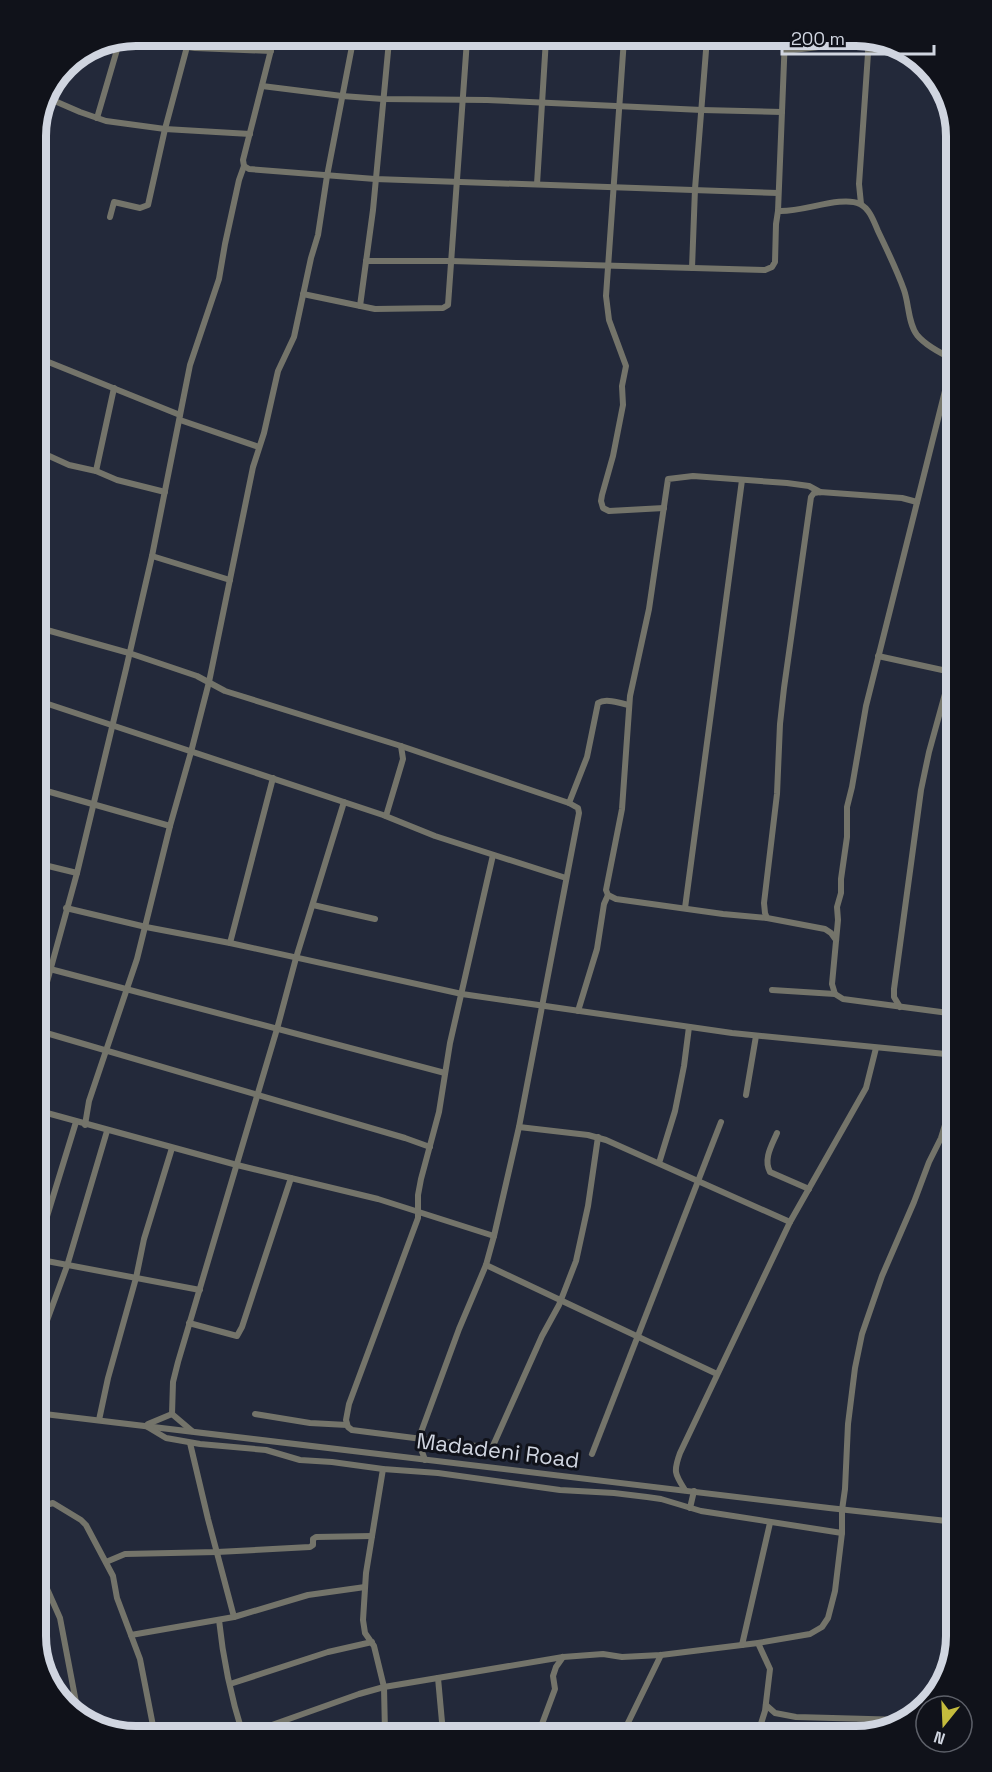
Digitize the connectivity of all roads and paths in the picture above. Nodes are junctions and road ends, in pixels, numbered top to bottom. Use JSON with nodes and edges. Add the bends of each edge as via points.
{"nodes":[{"id":1,"x":187,"y":46,"type":"edge"},
{"id":2,"x":202,"y":46,"type":"edge"},
{"id":3,"x":272,"y":46,"type":"edge"},
{"id":4,"x":352,"y":46,"type":"edge"},
{"id":5,"x":388,"y":46,"type":"edge"},
{"id":6,"x":467,"y":46,"type":"edge"},
{"id":7,"x":546,"y":47,"type":"edge"},
{"id":8,"x":623,"y":47,"type":"edge"},
{"id":9,"x":706,"y":47,"type":"edge"},
{"id":10,"x":785,"y":47,"type":"edge"},
{"id":11,"x":816,"y":47,"type":"edge"},
{"id":12,"x":117,"y":48,"type":"edge"},
{"id":13,"x":868,"y":48,"type":"edge"},
{"id":14,"x":271,"y":51,"type":"junction"},
{"id":15,"x":785,"y":51,"type":"junction"},
{"id":16,"x":868,"y":51,"type":"junction"},
{"id":17,"x":886,"y":52,"type":"edge"},
{"id":18,"x":262,"y":86,"type":"junction"},
{"id":19,"x":342,"y":96,"type":"junction"},
{"id":20,"x":383,"y":99,"type":"junction"},
{"id":21,"x":463,"y":100,"type":"junction"},
{"id":22,"x":54,"y":101,"type":"edge"},
{"id":23,"x":543,"y":103,"type":"junction"},
{"id":24,"x":618,"y":106,"type":"junction"},
{"id":25,"x":702,"y":110,"type":"junction"},
{"id":26,"x":782,"y":112,"type":"junction"},
{"id":27,"x":97,"y":118,"type":"junction"},
{"id":28,"x":165,"y":129,"type":"junction"},
{"id":29,"x":250,"y":134,"type":"junction"},
{"id":30,"x":244,"y":166,"type":"junction"},
{"id":31,"x":327,"y":176,"type":"junction"},
{"id":32,"x":375,"y":179,"type":"junction"},
{"id":33,"x":457,"y":181,"type":"junction"},
{"id":34,"x":537,"y":184,"type":"junction"},
{"id":35,"x":614,"y":186,"type":"junction"},
{"id":36,"x":695,"y":189,"type":"junction"},
{"id":37,"x":778,"y":193,"type":"junction"},
{"id":38,"x":861,"y":204,"type":"junction"},
{"id":39,"x":778,"y":211,"type":"junction"},
{"id":40,"x":110,"y":217,"type":"dead end"},
{"id":41,"x":366,"y":261,"type":"junction"},
{"id":42,"x":451,"y":261,"type":"junction"},
{"id":43,"x":608,"y":266,"type":"junction"},
{"id":44,"x":692,"y":268,"type":"junction"},
{"id":45,"x":303,"y":294,"type":"junction"},
{"id":46,"x":360,"y":306,"type":"junction"},
{"id":47,"x":946,"y":355,"type":"edge"},
{"id":48,"x":47,"y":361,"type":"edge"},
{"id":49,"x":114,"y":388,"type":"junction"},
{"id":50,"x":946,"y":390,"type":"edge"},
{"id":51,"x":180,"y":418,"type":"junction"},
{"id":52,"x":259,"y":447,"type":"junction"},
{"id":53,"x":47,"y":455,"type":"edge"},
{"id":54,"x":96,"y":471,"type":"junction"},
{"id":55,"x":742,"y":480,"type":"junction"},
{"id":56,"x":165,"y":492,"type":"junction"},
{"id":57,"x":820,"y":492,"type":"junction"},
{"id":58,"x":917,"y":502,"type":"junction"},
{"id":59,"x":664,"y":508,"type":"junction"},
{"id":60,"x":152,"y":556,"type":"junction"},
{"id":61,"x":230,"y":580,"type":"junction"},
{"id":62,"x":47,"y":630,"type":"edge"},
{"id":63,"x":129,"y":653,"type":"junction"},
{"id":64,"x":878,"y":656,"type":"junction"},
{"id":65,"x":946,"y":671,"type":"edge"},
{"id":66,"x":208,"y":682,"type":"junction"},
{"id":67,"x":946,"y":695,"type":"edge"},
{"id":68,"x":47,"y":702,"type":"edge"},
{"id":69,"x":628,"y":705,"type":"junction"},
{"id":70,"x":112,"y":724,"type":"junction"},
{"id":71,"x":401,"y":747,"type":"junction"},
{"id":72,"x":191,"y":752,"type":"junction"},
{"id":73,"x":273,"y":778,"type":"junction"},
{"id":74,"x":47,"y":791,"type":"edge"},
{"id":75,"x":344,"y":802,"type":"junction"},
{"id":76,"x":569,"y":803,"type":"junction"},
{"id":77,"x":93,"y":805,"type":"junction"},
{"id":78,"x":386,"y":816,"type":"junction"},
{"id":79,"x":170,"y":826,"type":"junction"},
{"id":80,"x":493,"y":855,"type":"junction"},
{"id":81,"x":47,"y":866,"type":"edge"},
{"id":82,"x":77,"y":873,"type":"junction"},
{"id":83,"x":566,"y":878,"type":"junction"},
{"id":84,"x":608,"y":895,"type":"junction"},
{"id":85,"x":313,"y":905,"type":"junction"},
{"id":86,"x":66,"y":908,"type":"junction"},
{"id":87,"x":685,"y":908,"type":"junction"},
{"id":88,"x":767,"y":918,"type":"junction"},
{"id":89,"x":375,"y":919,"type":"dead end"},
{"id":90,"x":146,"y":927,"type":"junction"},
{"id":91,"x":836,"y":940,"type":"junction"},
{"id":92,"x":230,"y":943,"type":"junction"},
{"id":93,"x":296,"y":958,"type":"junction"},
{"id":94,"x":51,"y":969,"type":"junction"},
{"id":95,"x":46,"y":985,"type":"edge"},
{"id":96,"x":128,"y":988,"type":"junction"},
{"id":97,"x":772,"y":990,"type":"dead end"},
{"id":98,"x":462,"y":994,"type":"junction"},
{"id":99,"x":835,"y":994,"type":"junction"},
{"id":100,"x":543,"y":1006,"type":"junction"},
{"id":101,"x":900,"y":1007,"type":"junction"},
{"id":102,"x":578,"y":1011,"type":"junction"},
{"id":103,"x":946,"y":1013,"type":"edge"},
{"id":104,"x":689,"y":1027,"type":"junction"},
{"id":105,"x":277,"y":1029,"type":"junction"},
{"id":106,"x":46,"y":1033,"type":"edge"},
{"id":107,"x":756,"y":1036,"type":"junction"},
{"id":108,"x":876,"y":1048,"type":"junction"},
{"id":109,"x":106,"y":1052,"type":"junction"},
{"id":110,"x":946,"y":1054,"type":"edge"},
{"id":111,"x":445,"y":1073,"type":"junction"},
{"id":112,"x":257,"y":1094,"type":"junction"},
{"id":113,"x":746,"y":1095,"type":"dead end"},
{"id":114,"x":46,"y":1113,"type":"edge"},
{"id":115,"x":946,"y":1120,"type":"edge"},
{"id":116,"x":76,"y":1122,"type":"junction"},
{"id":117,"x":721,"y":1122,"type":"dead end"},
{"id":118,"x":85,"y":1125,"type":"junction"},
{"id":119,"x":519,"y":1127,"type":"junction"},
{"id":120,"x":107,"y":1131,"type":"junction"},
{"id":121,"x":777,"y":1133,"type":"dead end"},
{"id":122,"x":598,"y":1137,"type":"junction"},
{"id":123,"x":172,"y":1148,"type":"junction"},
{"id":124,"x":430,"y":1148,"type":"junction"},
{"id":125,"x":659,"y":1163,"type":"junction"},
{"id":126,"x":237,"y":1165,"type":"junction"},
{"id":127,"x":291,"y":1178,"type":"junction"},
{"id":128,"x":697,"y":1180,"type":"junction"},
{"id":129,"x":809,"y":1189,"type":"junction"},
{"id":130,"x":419,"y":1211,"type":"junction"},
{"id":131,"x":46,"y":1219,"type":"edge"},
{"id":132,"x":790,"y":1221,"type":"junction"},
{"id":133,"x":494,"y":1236,"type":"junction"},
{"id":134,"x":46,"y":1261,"type":"edge"},
{"id":135,"x":486,"y":1265,"type":"junction"},
{"id":136,"x":67,"y":1266,"type":"junction"},
{"id":137,"x":136,"y":1278,"type":"junction"},
{"id":138,"x":200,"y":1290,"type":"junction"},
{"id":139,"x":561,"y":1299,"type":"junction"},
{"id":140,"x":46,"y":1323,"type":"edge"},
{"id":141,"x":189,"y":1323,"type":"junction"},
{"id":142,"x":637,"y":1336,"type":"junction"},
{"id":143,"x":717,"y":1374,"type":"junction"},
{"id":144,"x":46,"y":1414,"type":"edge"},
{"id":145,"x":172,"y":1414,"type":"junction"},
{"id":146,"x":255,"y":1414,"type":"dead end"},
{"id":147,"x":99,"y":1420,"type":"junction"},
{"id":148,"x":145,"y":1425,"type":"junction"},
{"id":149,"x":347,"y":1425,"type":"junction"},
{"id":150,"x":193,"y":1431,"type":"junction"},
{"id":151,"x":420,"y":1438,"type":"junction"},
{"id":152,"x":190,"y":1443,"type":"junction"},
{"id":153,"x":592,"y":1454,"type":"dead end"},
{"id":154,"x":425,"y":1460,"type":"junction"},
{"id":155,"x":383,"y":1469,"type":"junction"},
{"id":156,"x":685,"y":1490,"type":"junction"},
{"id":157,"x":694,"y":1491,"type":"junction"},
{"id":158,"x":46,"y":1505,"type":"edge"},
{"id":159,"x":690,"y":1508,"type":"junction"},
{"id":160,"x":842,"y":1510,"type":"junction"},
{"id":161,"x":946,"y":1521,"type":"edge"},
{"id":162,"x":770,"y":1523,"type":"junction"},
{"id":163,"x":842,"y":1533,"type":"junction"},
{"id":164,"x":372,"y":1536,"type":"junction"},
{"id":165,"x":217,"y":1552,"type":"junction"},
{"id":166,"x":106,"y":1562,"type":"junction"},
{"id":167,"x":46,"y":1587,"type":"edge"},
{"id":168,"x":365,"y":1587,"type":"junction"},
{"id":169,"x":234,"y":1617,"type":"junction"},
{"id":170,"x":219,"y":1620,"type":"junction"},
{"id":171,"x":131,"y":1635,"type":"junction"},
{"id":172,"x":372,"y":1642,"type":"junction"},
{"id":173,"x":758,"y":1643,"type":"junction"},
{"id":174,"x":742,"y":1645,"type":"junction"},
{"id":175,"x":661,"y":1655,"type":"junction"},
{"id":176,"x":563,"y":1657,"type":"junction"},
{"id":177,"x":438,"y":1678,"type":"junction"},
{"id":178,"x":230,"y":1684,"type":"junction"},
{"id":179,"x":384,"y":1687,"type":"junction"},
{"id":180,"x":77,"y":1702,"type":"edge"},
{"id":181,"x":766,"y":1705,"type":"junction"},
{"id":182,"x":888,"y":1719,"type":"edge"},
{"id":183,"x":153,"y":1725,"type":"edge"},
{"id":184,"x":240,"y":1725,"type":"edge"},
{"id":185,"x":271,"y":1725,"type":"edge"},
{"id":186,"x":385,"y":1725,"type":"edge"},
{"id":187,"x":442,"y":1725,"type":"edge"},
{"id":188,"x":541,"y":1726,"type":"edge"},
{"id":189,"x":627,"y":1726,"type":"edge"},
{"id":190,"x":761,"y":1726,"type":"edge"}],
"edges":[{"from":1,"to":28,"type":"street"},
{"from":2,"to":14,"type":"street"},
{"from":3,"to":14,"type":"street"},
{"from":4,"to":19,"type":"street"},
{"from":5,"to":20,"type":"street"},
{"from":6,"to":21,"type":"street"},
{"from":7,"to":23,"type":"street"},
{"from":8,"to":24,"type":"street"},
{"from":9,"to":25,"type":"street"},
{"from":10,"to":15,"type":"street"},
{"from":11,"to":15,"type":"street"},
{"from":12,"to":27,"type":"street"},
{"from":13,"to":16,"type":"street"},
{"from":14,"to":18,"type":"street"},
{"from":15,"to":26,"type":"street"},
{"from":16,"to":17,"type":"street"},
{"from":16,"to":38,"type":"street"},
{"from":18,"to":19,"type":"street"},
{"from":18,"to":29,"type":"street"},
{"from":19,"to":20,"type":"street"},
{"from":19,"to":31,"type":"street"},
{"from":20,"to":21,"type":"street"},
{"from":20,"to":32,"type":"street"},
{"from":21,"to":23,"type":"street"},
{"from":21,"to":33,"type":"street"},
{"from":22,"to":27,"type":"street"},
{"from":23,"to":24,"type":"street"},
{"from":23,"to":34,"type":"street"},
{"from":24,"to":25,"type":"street"},
{"from":24,"to":35,"type":"street"},
{"from":25,"to":26,"type":"street"},
{"from":25,"to":36,"type":"street"},
{"from":26,"to":37,"type":"street"},
{"from":27,"to":28,"type":"street"},
{"from":28,"to":29,"type":"street"},
{"from":28,"to":40,"type":"street","via":[[148,205],[140,208],[115,202]]},
{"from":29,"to":30,"type":"street"},
{"from":30,"to":31,"type":"street","via":[[249,170]]},
{"from":30,"to":51,"type":"street","via":[[219,279],[190,365]]},
{"from":31,"to":32,"type":"street"},
{"from":31,"to":45,"type":"street"},
{"from":32,"to":33,"type":"street"},
{"from":32,"to":41,"type":"street"},
{"from":33,"to":34,"type":"street"},
{"from":33,"to":42,"type":"street"},
{"from":34,"to":35,"type":"street"},
{"from":35,"to":36,"type":"street"},
{"from":35,"to":43,"type":"street"},
{"from":36,"to":37,"type":"street"},
{"from":36,"to":44,"type":"street"},
{"from":37,"to":39,"type":"street"},
{"from":38,"to":39,"type":"street","via":[[846,202]]},
{"from":38,"to":47,"type":"street","via":[[897,273],[915,333]]},
{"from":39,"to":44,"type":"street","via":[[775,261],[770,269]]},
{"from":41,"to":42,"type":"street"},
{"from":41,"to":46,"type":"street"},
{"from":42,"to":43,"type":"street"},
{"from":42,"to":46,"type":"street","via":[[447,307]]},
{"from":43,"to":44,"type":"street"},
{"from":43,"to":59,"type":"street","via":[[607,310],[626,366],[623,405],[602,504],[609,511]]},
{"from":45,"to":46,"type":"street"},
{"from":45,"to":52,"type":"street"},
{"from":48,"to":49,"type":"street"},
{"from":49,"to":51,"type":"street"},
{"from":49,"to":54,"type":"street"},
{"from":50,"to":58,"type":"street"},
{"from":51,"to":52,"type":"street"},
{"from":51,"to":56,"type":"street"},
{"from":52,"to":61,"type":"street"},
{"from":53,"to":54,"type":"street"},
{"from":54,"to":56,"type":"street"},
{"from":55,"to":57,"type":"street","via":[[801,484]]},
{"from":55,"to":59,"type":"street","via":[[693,476],[668,479]]},
{"from":55,"to":87,"type":"street"},
{"from":56,"to":60,"type":"street"},
{"from":57,"to":58,"type":"street"},
{"from":57,"to":88,"type":"street","via":[[810,500],[786,672],[764,903]]},
{"from":58,"to":64,"type":"street"},
{"from":59,"to":69,"type":"street","via":[[649,609]]},
{"from":60,"to":61,"type":"street"},
{"from":60,"to":63,"type":"street"},
{"from":61,"to":66,"type":"street"},
{"from":62,"to":63,"type":"street"},
{"from":63,"to":66,"type":"street"},
{"from":63,"to":70,"type":"street"},
{"from":64,"to":65,"type":"street"},
{"from":64,"to":91,"type":"street","via":[[847,807]]},
{"from":66,"to":71,"type":"street","via":[[218,689]]},
{"from":66,"to":72,"type":"street"},
{"from":67,"to":101,"type":"street","via":[[921,790],[894,993]]},
{"from":68,"to":70,"type":"street"},
{"from":69,"to":76,"type":"street","via":[[603,700],[598,704],[584,767]]},
{"from":69,"to":84,"type":"street","via":[[623,800]]},
{"from":70,"to":72,"type":"street"},
{"from":70,"to":77,"type":"street"},
{"from":71,"to":76,"type":"street"},
{"from":71,"to":78,"type":"street","via":[[403,759]]},
{"from":72,"to":73,"type":"street"},
{"from":72,"to":79,"type":"street"},
{"from":73,"to":75,"type":"street"},
{"from":73,"to":92,"type":"street"},
{"from":74,"to":77,"type":"street"},
{"from":75,"to":78,"type":"street"},
{"from":75,"to":85,"type":"street"},
{"from":76,"to":83,"type":"street","via":[[579,813]]},
{"from":77,"to":79,"type":"street"},
{"from":77,"to":82,"type":"street"},
{"from":78,"to":80,"type":"street"},
{"from":79,"to":90,"type":"street"},
{"from":80,"to":83,"type":"street"},
{"from":80,"to":98,"type":"street"},
{"from":81,"to":82,"type":"street"},
{"from":82,"to":86,"type":"street"},
{"from":83,"to":100,"type":"street"},
{"from":84,"to":87,"type":"street"},
{"from":84,"to":102,"type":"street"},
{"from":85,"to":89,"type":"street"},
{"from":85,"to":93,"type":"street"},
{"from":86,"to":90,"type":"street"},
{"from":86,"to":94,"type":"street"},
{"from":87,"to":88,"type":"street"},
{"from":88,"to":91,"type":"street","via":[[825,929]]},
{"from":90,"to":92,"type":"street"},
{"from":90,"to":96,"type":"street"},
{"from":91,"to":99,"type":"street","via":[[831,984]]},
{"from":92,"to":93,"type":"street"},
{"from":93,"to":98,"type":"street"},
{"from":93,"to":105,"type":"street"},
{"from":94,"to":95,"type":"street"},
{"from":94,"to":96,"type":"street"},
{"from":96,"to":105,"type":"street"},
{"from":96,"to":109,"type":"street"},
{"from":97,"to":99,"type":"street"},
{"from":98,"to":100,"type":"street"},
{"from":98,"to":111,"type":"street"},
{"from":99,"to":101,"type":"street","via":[[849,1000]]},
{"from":100,"to":102,"type":"street"},
{"from":100,"to":119,"type":"street"},
{"from":101,"to":103,"type":"street"},
{"from":102,"to":104,"type":"street"},
{"from":104,"to":107,"type":"street"},
{"from":104,"to":125,"type":"street","via":[[675,1111]]},
{"from":105,"to":111,"type":"street"},
{"from":105,"to":112,"type":"street"},
{"from":106,"to":109,"type":"street"},
{"from":107,"to":108,"type":"street"},
{"from":107,"to":113,"type":"street"},
{"from":108,"to":110,"type":"street"},
{"from":108,"to":129,"type":"street","via":[[866,1088]]},
{"from":109,"to":112,"type":"street"},
{"from":109,"to":118,"type":"street"},
{"from":111,"to":124,"type":"street"},
{"from":112,"to":124,"type":"street"},
{"from":112,"to":126,"type":"street"},
{"from":114,"to":116,"type":"street"},
{"from":115,"to":160,"type":"street","via":[[862,1334],[848,1424]]},
{"from":116,"to":118,"type":"street"},
{"from":116,"to":131,"type":"street"},
{"from":117,"to":128,"type":"street"},
{"from":118,"to":120,"type":"street"},
{"from":119,"to":122,"type":"street"},
{"from":119,"to":133,"type":"street"},
{"from":120,"to":123,"type":"street"},
{"from":120,"to":136,"type":"street"},
{"from":121,"to":129,"type":"street","via":[[766,1161],[768,1169]]},
{"from":122,"to":125,"type":"street"},
{"from":122,"to":139,"type":"street","via":[[579,1248]]},
{"from":123,"to":126,"type":"street"},
{"from":123,"to":137,"type":"street"},
{"from":124,"to":130,"type":"street","via":[[419,1189]]},
{"from":125,"to":128,"type":"street"},
{"from":126,"to":127,"type":"street"},
{"from":126,"to":138,"type":"street"},
{"from":127,"to":130,"type":"street"},
{"from":127,"to":141,"type":"street","via":[[237,1336]]},
{"from":128,"to":132,"type":"street"},
{"from":128,"to":142,"type":"street"},
{"from":129,"to":132,"type":"street"},
{"from":130,"to":133,"type":"street"},
{"from":130,"to":149,"type":"street","via":[[349,1404]]},
{"from":132,"to":143,"type":"street"},
{"from":133,"to":135,"type":"street"},
{"from":134,"to":136,"type":"street"},
{"from":135,"to":139,"type":"street"},
{"from":135,"to":151,"type":"street"},
{"from":136,"to":137,"type":"street"},
{"from":136,"to":140,"type":"street"},
{"from":137,"to":138,"type":"street"},
{"from":137,"to":147,"type":"street"},
{"from":138,"to":141,"type":"street"},
{"from":139,"to":142,"type":"street"},
{"from":139,"to":151,"type":"street","via":[[492,1448]]},
{"from":141,"to":145,"type":"street","via":[[173,1382]]},
{"from":142,"to":143,"type":"street"},
{"from":142,"to":153,"type":"street"},
{"from":143,"to":156,"type":"street","via":[[675,1466],[675,1474]]},
{"from":144,"to":147,"type":"street","name":"Madadeni Road"},
{"from":145,"to":148,"type":"street"},
{"from":145,"to":150,"type":"street"},
{"from":146,"to":149,"type":"street"},
{"from":147,"to":148,"type":"street","name":"Madadeni Road"},
{"from":148,"to":150,"type":"street","name":"Madadeni Road"},
{"from":148,"to":152,"type":"street","via":[[160,1435]]},
{"from":149,"to":151,"type":"street","via":[[352,1430]]},
{"from":150,"to":154,"type":"street","name":"Madadeni Road"},
{"from":151,"to":154,"type":"street"},
{"from":152,"to":155,"type":"street","via":[[266,1450],[300,1460]]},
{"from":152,"to":165,"type":"street"},
{"from":154,"to":156,"type":"street","name":"Madadeni Road"},
{"from":155,"to":159,"type":"street","via":[[647,1497]]},
{"from":155,"to":164,"type":"street"},
{"from":156,"to":157,"type":"street","name":"Madadeni Road"},
{"from":157,"to":159,"type":"street"},
{"from":157,"to":160,"type":"street","name":"Madadeni Road"},
{"from":158,"to":166,"type":"street","via":[[53,1503],[81,1520]]},
{"from":159,"to":162,"type":"street"},
{"from":160,"to":161,"type":"street","name":"Madadeni Road"},
{"from":160,"to":163,"type":"street"},
{"from":162,"to":163,"type":"street"},
{"from":162,"to":174,"type":"street"},
{"from":163,"to":173,"type":"street","via":[[835,1591],[826,1623],[810,1634]]},
{"from":164,"to":165,"type":"street","via":[[316,1537],[310,1547]]},
{"from":164,"to":168,"type":"street"},
{"from":165,"to":166,"type":"street","via":[[125,1554]]},
{"from":165,"to":169,"type":"street"},
{"from":166,"to":171,"type":"street"},
{"from":167,"to":180,"type":"street","via":[[60,1618]]},
{"from":168,"to":169,"type":"street","via":[[308,1594]]},
{"from":168,"to":172,"type":"street","via":[[364,1629]]},
{"from":169,"to":170,"type":"street"},
{"from":170,"to":171,"type":"street"},
{"from":170,"to":178,"type":"street"},
{"from":171,"to":183,"type":"street","via":[[144,1671]]},
{"from":172,"to":178,"type":"street"},
{"from":172,"to":179,"type":"street"},
{"from":173,"to":174,"type":"street"},
{"from":173,"to":181,"type":"street","via":[[770,1670]]},
{"from":174,"to":175,"type":"street"},
{"from":175,"to":176,"type":"street"},
{"from":175,"to":189,"type":"street"},
{"from":176,"to":177,"type":"street"},
{"from":176,"to":188,"type":"street","via":[[553,1676],[555,1689]]},
{"from":177,"to":179,"type":"street"},
{"from":177,"to":187,"type":"street"},
{"from":178,"to":184,"type":"street"},
{"from":179,"to":185,"type":"street"},
{"from":179,"to":186,"type":"street"},
{"from":181,"to":182,"type":"street","via":[[787,1716]]},
{"from":181,"to":190,"type":"street"}]}
